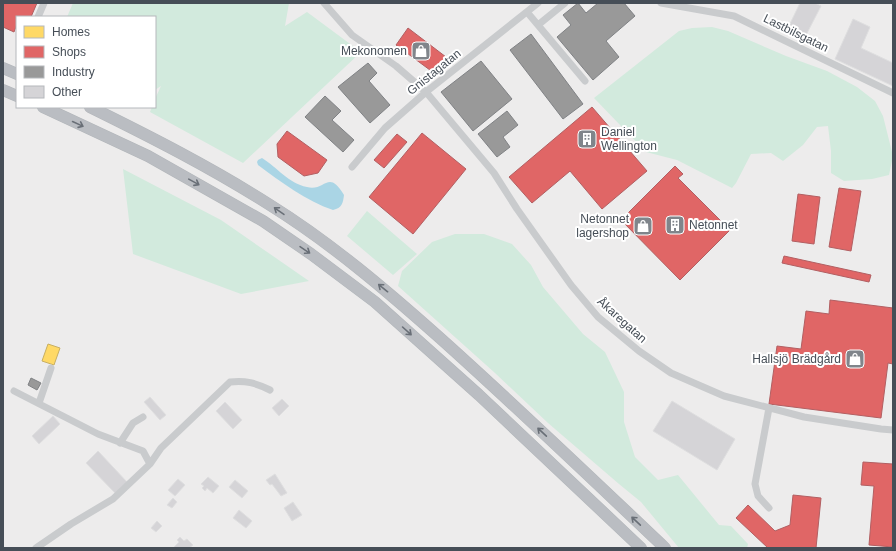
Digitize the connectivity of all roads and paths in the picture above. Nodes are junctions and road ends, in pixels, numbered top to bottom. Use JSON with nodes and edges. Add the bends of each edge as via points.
{"nodes":[{"id":1,"x":44,"y":3,"type":"edge"},
{"id":2,"x":324,"y":3,"type":"edge"},
{"id":3,"x":538,"y":3,"type":"edge"},
{"id":4,"x":566,"y":3,"type":"edge"},
{"id":5,"x":661,"y":3,"type":"edge"},
{"id":6,"x":527,"y":12,"type":"junction"},
{"id":7,"x":38,"y":16,"type":"edge"},
{"id":8,"x":538,"y":25,"type":"junction"},
{"id":9,"x":3,"y":68,"type":"edge"},
{"id":10,"x":16,"y":74,"type":"edge"},
{"id":11,"x":585,"y":81,"type":"dead end"},
{"id":12,"x":3,"y":90,"type":"edge"},
{"id":13,"x":426,"y":92,"type":"junction"},
{"id":14,"x":893,"y":93,"type":"edge"},
{"id":15,"x":16,"y":96,"type":"edge"},
{"id":16,"x":45,"y":108,"type":"edge"},
{"id":17,"x":92,"y":108,"type":"edge"},
{"id":18,"x":352,"y":167,"type":"dead end"},
{"id":19,"x":51,"y":368,"type":"dead end"},
{"id":20,"x":14,"y":390,"type":"dead end"},
{"id":21,"x":270,"y":390,"type":"dead end"},
{"id":22,"x":39,"y":403,"type":"junction"},
{"id":23,"x":769,"y":408,"type":"junction"},
{"id":24,"x":143,"y":417,"type":"dead end"},
{"id":25,"x":893,"y":430,"type":"edge"},
{"id":26,"x":120,"y":443,"type":"junction"},
{"id":27,"x":150,"y":464,"type":"junction"},
{"id":28,"x":769,"y":508,"type":"dead end"},
{"id":29,"x":36,"y":548,"type":"edge"},
{"id":30,"x":641,"y":548,"type":"edge"},
{"id":31,"x":665,"y":548,"type":"edge"}],
"edges":[{"from":1,"to":7,"type":"street"},
{"from":2,"to":13,"type":"street","name":"Åkaregatan","via":[[352,35],[396,66]]},
{"from":3,"to":6,"type":"street","name":"Gnistagatan"},
{"from":4,"to":8,"type":"street"},
{"from":5,"to":14,"type":"street","name":"Lastbilsgatan","via":[[734,16]]},
{"from":6,"to":8,"type":"street"},
{"from":6,"to":13,"type":"street","name":"Gnistagatan"},
{"from":8,"to":11,"type":"street"},
{"from":9,"to":10,"type":"highway"},
{"from":12,"to":15,"type":"highway"},
{"from":13,"to":18,"type":"street","name":"Gnistagatan","via":[[385,128]]},
{"from":13,"to":23,"type":"street","name":"Åkaregatan","via":[[494,174],[571,285],[598,317],[639,351],[671,373],[724,396]]},
{"from":16,"to":30,"type":"highway","one_way":true,"via":[[148,156],[263,221],[311,254],[375,302],[467,384]]},
{"from":31,"to":17,"type":"highway","one_way":true,"via":[[489,382],[386,290],[325,243],[264,201],[157,140]]},
{"from":19,"to":22,"type":"street"},
{"from":20,"to":22,"type":"street"},
{"from":21,"to":27,"type":"street","via":[[252,383],[230,382],[161,448]]},
{"from":22,"to":26,"type":"street"},
{"from":23,"to":25,"type":"street","name":"Åkaregatan","via":[[812,418]]},
{"from":23,"to":28,"type":"street","via":[[755,484],[758,496]]},
{"from":24,"to":26,"type":"street","via":[[133,423]]},
{"from":26,"to":27,"type":"street","via":[[143,451]]},
{"from":27,"to":29,"type":"street","via":[[113,499]]}]}
